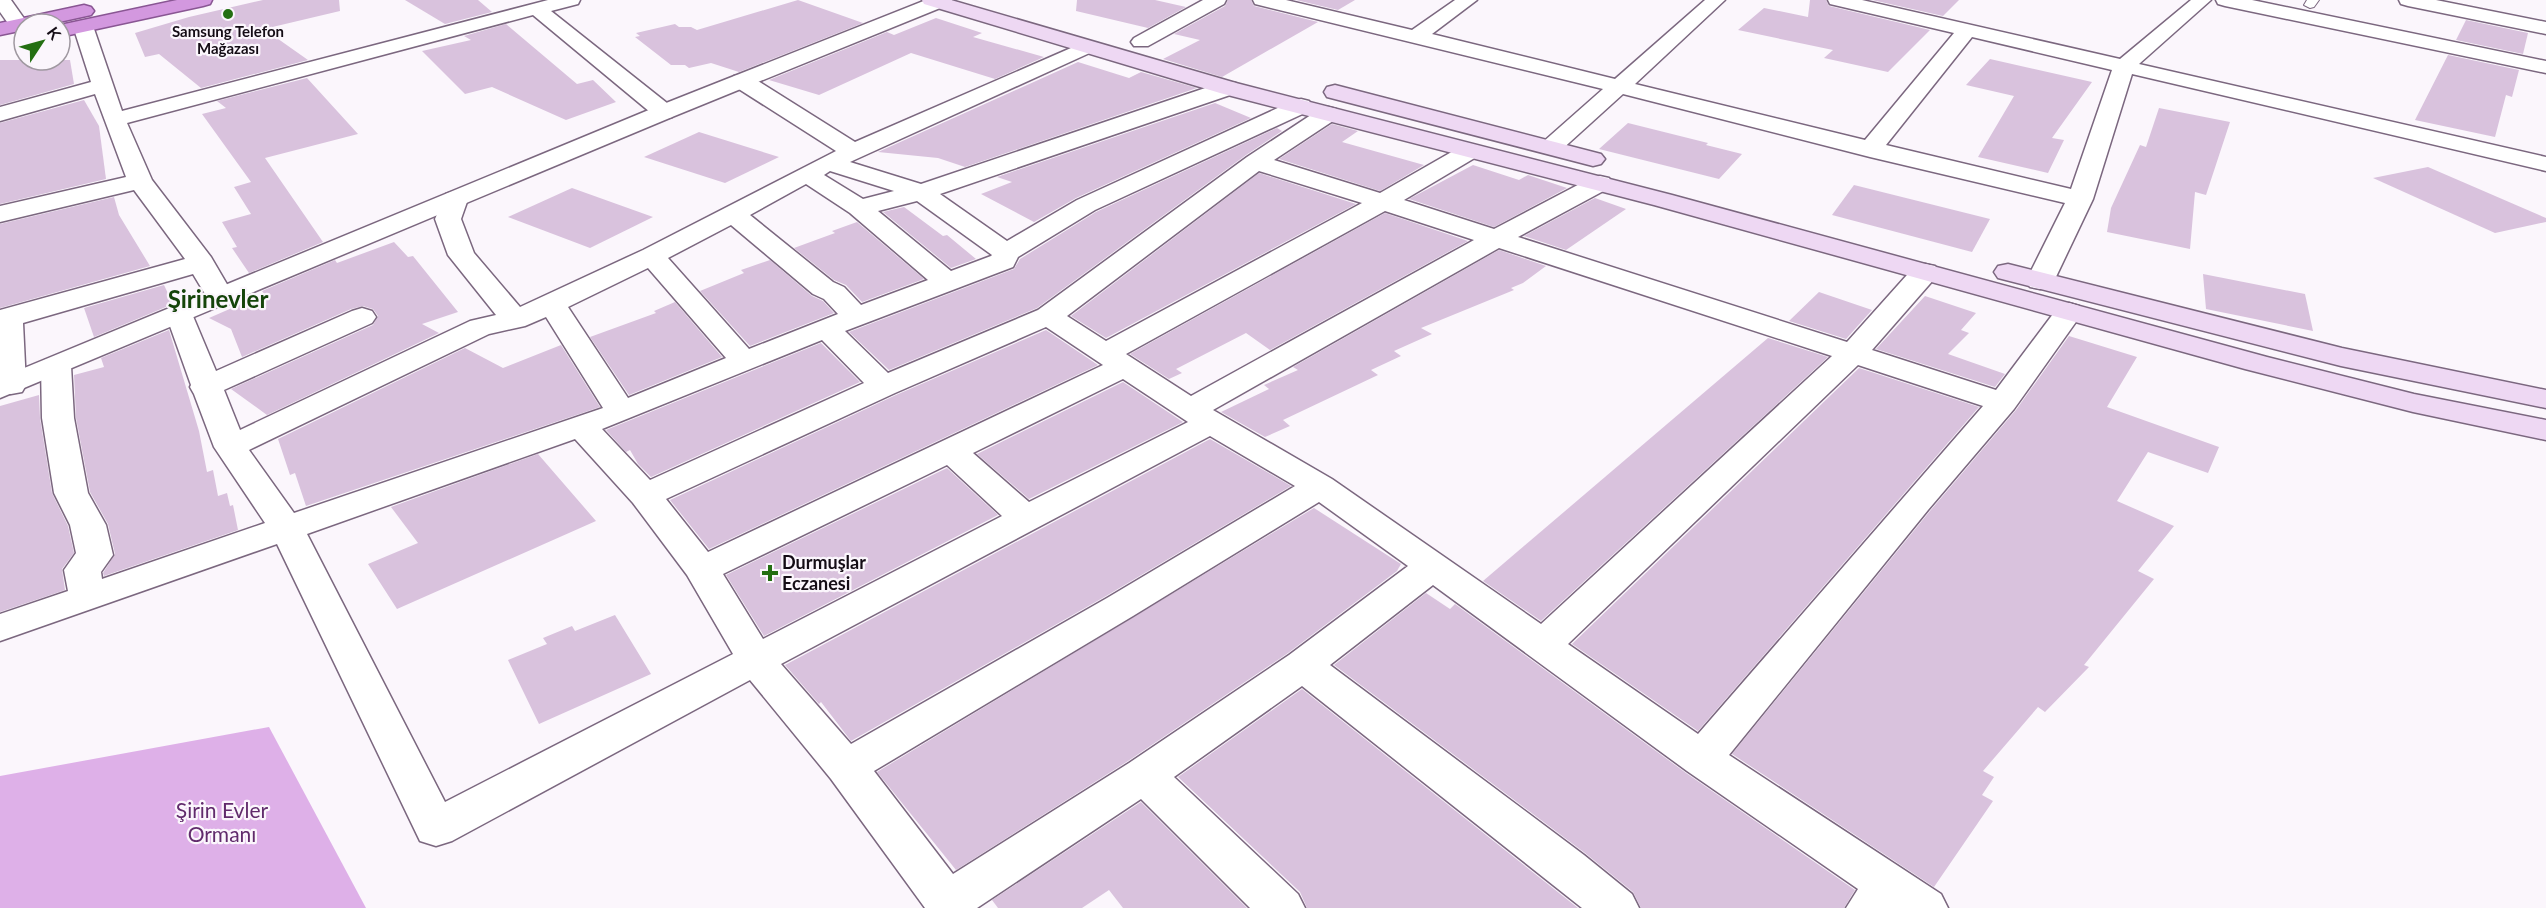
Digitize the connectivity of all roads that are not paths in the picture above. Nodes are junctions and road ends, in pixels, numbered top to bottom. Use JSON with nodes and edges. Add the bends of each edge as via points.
{"nodes":[{"id":1,"x":1,"y":0,"type":"edge"},
{"id":2,"x":133,"y":0,"type":"edge"},
{"id":3,"x":203,"y":0,"type":"edge"},
{"id":4,"x":571,"y":0,"type":"edge"},
{"id":5,"x":991,"y":0,"type":"edge"},
{"id":6,"x":1217,"y":0,"type":"edge"},
{"id":7,"x":1262,"y":0,"type":"edge"},
{"id":8,"x":1716,"y":0,"type":"edge"},
{"id":9,"x":1837,"y":0,"type":"edge"},
{"id":10,"x":2202,"y":0,"type":"edge"},
{"id":11,"x":2225,"y":0,"type":"edge"},
{"id":12,"x":2408,"y":0,"type":"edge"},
{"id":13,"x":937,"y":1,"type":"edge"},
{"id":14,"x":1460,"y":1,"type":"edge"},
{"id":15,"x":537,"y":9,"type":"junction"},
{"id":16,"x":12,"y":17,"type":"edge"},
{"id":17,"x":72,"y":18,"type":"edge"},
{"id":18,"x":2546,"y":28,"type":"edge"},
{"id":19,"x":72,"y":29,"type":"edge"},
{"id":20,"x":1967,"y":30,"type":"junction"},
{"id":21,"x":72,"y":31,"type":"edge"},
{"id":22,"x":1416,"y":36,"type":"junction"},
{"id":23,"x":1141,"y":42,"type":"junction"},
{"id":24,"x":1088,"y":47,"type":"junction"},
{"id":25,"x":2124,"y":66,"type":"junction"},
{"id":26,"x":2546,"y":67,"type":"edge"},
{"id":27,"x":742,"y":81,"type":"junction"},
{"id":28,"x":103,"y":85,"type":"junction"},
{"id":29,"x":1617,"y":87,"type":"junction"},
{"id":30,"x":1228,"y":88,"type":"junction"},
{"id":31,"x":1301,"y":106,"type":"junction"},
{"id":32,"x":664,"y":112,"type":"junction"},
{"id":33,"x":0,"y":114,"type":"edge"},
{"id":34,"x":1328,"y":114,"type":"junction"},
{"id":35,"x":114,"y":120,"type":"junction"},
{"id":36,"x":1551,"y":147,"type":"junction"},
{"id":37,"x":1869,"y":150,"type":"junction"},
{"id":38,"x":1470,"y":151,"type":"junction"},
{"id":39,"x":854,"y":152,"type":"junction"},
{"id":40,"x":1255,"y":162,"type":"junction"},
{"id":41,"x":2546,"y":164,"type":"edge"},
{"id":42,"x":818,"y":169,"type":"junction"},
{"id":43,"x":140,"y":181,"type":"junction"},
{"id":44,"x":1600,"y":183,"type":"junction"},
{"id":45,"x":921,"y":192,"type":"junction"},
{"id":46,"x":2079,"y":199,"type":"junction"},
{"id":47,"x":455,"y":200,"type":"junction"},
{"id":48,"x":1383,"y":202,"type":"junction"},
{"id":49,"x":859,"y":208,"type":"junction"},
{"id":50,"x":732,"y":213,"type":"junction"},
{"id":51,"x":0,"y":214,"type":"edge"},
{"id":52,"x":1495,"y":239,"type":"junction"},
{"id":53,"x":1006,"y":253,"type":"junction"},
{"id":54,"x":652,"y":256,"type":"junction"},
{"id":55,"x":201,"y":263,"type":"junction"},
{"id":56,"x":1926,"y":272,"type":"junction"},
{"id":57,"x":2040,"y":280,"type":"junction"},
{"id":58,"x":948,"y":282,"type":"junction"},
{"id":59,"x":221,"y":298,"type":"junction"},
{"id":60,"x":552,"y":304,"type":"junction"},
{"id":61,"x":2069,"y":312,"type":"junction"},
{"id":62,"x":180,"y":315,"type":"junction"},
{"id":63,"x":1048,"y":316,"type":"junction"},
{"id":64,"x":362,"y":317,"type":"dead end"},
{"id":65,"x":857,"y":317,"type":"junction"},
{"id":66,"x":4,"y":318,"type":"edge"},
{"id":67,"x":515,"y":321,"type":"junction"},
{"id":68,"x":826,"y":328,"type":"junction"},
{"id":69,"x":1853,"y":352,"type":"junction"},
{"id":70,"x":1114,"y":360,"type":"junction"},
{"id":71,"x":745,"y":362,"type":"junction"},
{"id":72,"x":56,"y":366,"type":"junction"},
{"id":73,"x":884,"y":386,"type":"junction"},
{"id":74,"x":5,"y":387,"type":"edge"},
{"id":75,"x":205,"y":387,"type":"junction"},
{"id":76,"x":2546,"y":399,"type":"edge"},
{"id":77,"x":2003,"y":402,"type":"junction"},
{"id":78,"x":621,"y":412,"type":"junction"},
{"id":79,"x":1201,"y":416,"type":"junction"},
{"id":80,"x":580,"y":425,"type":"junction"},
{"id":81,"x":2546,"y":430,"type":"edge"},
{"id":82,"x":230,"y":447,"type":"junction"},
{"id":83,"x":950,"y":450,"type":"junction"},
{"id":84,"x":1320,"y":486,"type":"junction"},
{"id":85,"x":645,"y":495,"type":"junction"},
{"id":86,"x":1025,"y":517,"type":"junction"},
{"id":87,"x":287,"y":529,"type":"junction"},
{"id":88,"x":1431,"y":567,"type":"junction"},
{"id":89,"x":702,"y":569,"type":"junction"},
{"id":90,"x":88,"y":597,"type":"junction"},
{"id":91,"x":0,"y":628,"type":"edge"},
{"id":92,"x":1543,"y":645,"type":"junction"},
{"id":93,"x":756,"y":661,"type":"junction"},
{"id":94,"x":1303,"y":665,"type":"junction"},
{"id":95,"x":1702,"y":759,"type":"junction"},
{"id":96,"x":846,"y":766,"type":"junction"},
{"id":97,"x":1144,"y":775,"type":"junction"},
{"id":98,"x":1895,"y":900,"type":"edge"},
{"id":99,"x":950,"y":905,"type":"edge"},
{"id":100,"x":1281,"y":908,"type":"edge"},
{"id":101,"x":1615,"y":908,"type":"edge"}],
"edges":[{"from":1,"to":16,"type":"street"},
{"from":2,"to":17,"type":"highway"},
{"from":3,"to":19,"type":"highway"},
{"from":4,"to":15,"type":"street"},
{"from":5,"to":23,"type":"main road"},
{"from":6,"to":23,"type":"street"},
{"from":7,"to":22,"type":"street"},
{"from":8,"to":29,"type":"street"},
{"from":9,"to":20,"type":"street"},
{"from":10,"to":25,"type":"street"},
{"from":11,"to":26,"type":"street"},
{"from":12,"to":18,"type":"street"},
{"from":13,"to":24,"type":"main road"},
{"from":13,"to":27,"type":"street"},
{"from":14,"to":22,"type":"street"},
{"from":15,"to":32,"type":"street"},
{"from":15,"to":35,"type":"street"},
{"from":20,"to":25,"type":"street"},
{"from":20,"to":37,"type":"street"},
{"from":21,"to":28,"type":"street"},
{"from":22,"to":29,"type":"street"},
{"from":23,"to":36,"type":"main road"},
{"from":24,"to":30,"type":"main road"},
{"from":24,"to":39,"type":"street"},
{"from":25,"to":41,"type":"street"},
{"from":25,"to":46,"type":"street"},
{"from":27,"to":32,"type":"street"},
{"from":27,"to":39,"type":"street"},
{"from":28,"to":33,"type":"street"},
{"from":28,"to":35,"type":"street"},
{"from":29,"to":36,"type":"street"},
{"from":29,"to":37,"type":"street"},
{"from":30,"to":31,"type":"main road"},
{"from":30,"to":45,"type":"street"},
{"from":31,"to":34,"type":"main road"},
{"from":31,"to":53,"type":"street","via":[[1086,205]]},
{"from":32,"to":47,"type":"street"},
{"from":34,"to":38,"type":"main road"},
{"from":34,"to":40,"type":"street"},
{"from":35,"to":43,"type":"street"},
{"from":36,"to":57,"type":"main road"},
{"from":37,"to":46,"type":"street"},
{"from":38,"to":44,"type":"main road"},
{"from":38,"to":48,"type":"street"},
{"from":39,"to":42,"type":"street"},
{"from":40,"to":48,"type":"street"},
{"from":40,"to":63,"type":"street"},
{"from":42,"to":45,"type":"street"},
{"from":42,"to":49,"type":"street"},
{"from":42,"to":50,"type":"street"},
{"from":43,"to":51,"type":"street"},
{"from":43,"to":55,"type":"street"},
{"from":44,"to":52,"type":"street"},
{"from":44,"to":56,"type":"main road"},
{"from":45,"to":49,"type":"street"},
{"from":45,"to":53,"type":"street"},
{"from":46,"to":57,"type":"street"},
{"from":47,"to":59,"type":"street"},
{"from":47,"to":67,"type":"street","via":[[448,219],[460,255]]},
{"from":48,"to":52,"type":"street"},
{"from":48,"to":70,"type":"street"},
{"from":49,"to":58,"type":"street"},
{"from":50,"to":54,"type":"street"},
{"from":50,"to":65,"type":"street","via":[[834,293]]},
{"from":52,"to":69,"type":"street"},
{"from":52,"to":79,"type":"street"},
{"from":53,"to":58,"type":"street","via":[[1003,261]]},
{"from":54,"to":60,"type":"street"},
{"from":54,"to":71,"type":"street"},
{"from":55,"to":59,"type":"street"},
{"from":55,"to":66,"type":"street"},
{"from":56,"to":61,"type":"main road"},
{"from":56,"to":69,"type":"street"},
{"from":57,"to":76,"type":"main road","via":[[2341,357]]},
{"from":58,"to":65,"type":"street"},
{"from":59,"to":62,"type":"street"},
{"from":60,"to":67,"type":"street"},
{"from":60,"to":78,"type":"street"},
{"from":61,"to":77,"type":"street"},
{"from":61,"to":81,"type":"main road","via":[[2413,403]]},
{"from":62,"to":72,"type":"street"},
{"from":62,"to":75,"type":"street"},
{"from":63,"to":70,"type":"street"},
{"from":63,"to":73,"type":"street"},
{"from":64,"to":75,"type":"street"},
{"from":65,"to":68,"type":"street"},
{"from":66,"to":74,"type":"street"},
{"from":67,"to":82,"type":"street","via":[[480,327]]},
{"from":68,"to":71,"type":"street"},
{"from":68,"to":73,"type":"street"},
{"from":69,"to":77,"type":"street"},
{"from":69,"to":92,"type":"street"},
{"from":70,"to":79,"type":"street"},
{"from":70,"to":83,"type":"street"},
{"from":71,"to":78,"type":"street"},
{"from":72,"to":74,"type":"street"},
{"from":72,"to":90,"type":"street","via":[[58,418],[71,493],[88,525],[95,555],[82,570]]},
{"from":73,"to":85,"type":"street"},
{"from":75,"to":82,"type":"street"},
{"from":77,"to":95,"type":"street"},
{"from":78,"to":80,"type":"street"},
{"from":79,"to":84,"type":"street"},
{"from":79,"to":86,"type":"street"},
{"from":80,"to":85,"type":"street"},
{"from":80,"to":87,"type":"street"},
{"from":82,"to":87,"type":"street"},
{"from":83,"to":86,"type":"street"},
{"from":83,"to":89,"type":"street"},
{"from":84,"to":88,"type":"street"},
{"from":84,"to":96,"type":"street"},
{"from":85,"to":89,"type":"street"},
{"from":86,"to":93,"type":"street"},
{"from":87,"to":90,"type":"street"},
{"from":87,"to":93,"type":"street","via":[[436,828]]},
{"from":88,"to":92,"type":"street"},
{"from":88,"to":94,"type":"street"},
{"from":89,"to":93,"type":"street"},
{"from":90,"to":91,"type":"street"},
{"from":92,"to":95,"type":"street"},
{"from":93,"to":96,"type":"street"},
{"from":94,"to":97,"type":"street"},
{"from":94,"to":101,"type":"street"},
{"from":95,"to":98,"type":"street"},
{"from":96,"to":99,"type":"street"},
{"from":97,"to":99,"type":"street"},
{"from":97,"to":100,"type":"street"}]}
